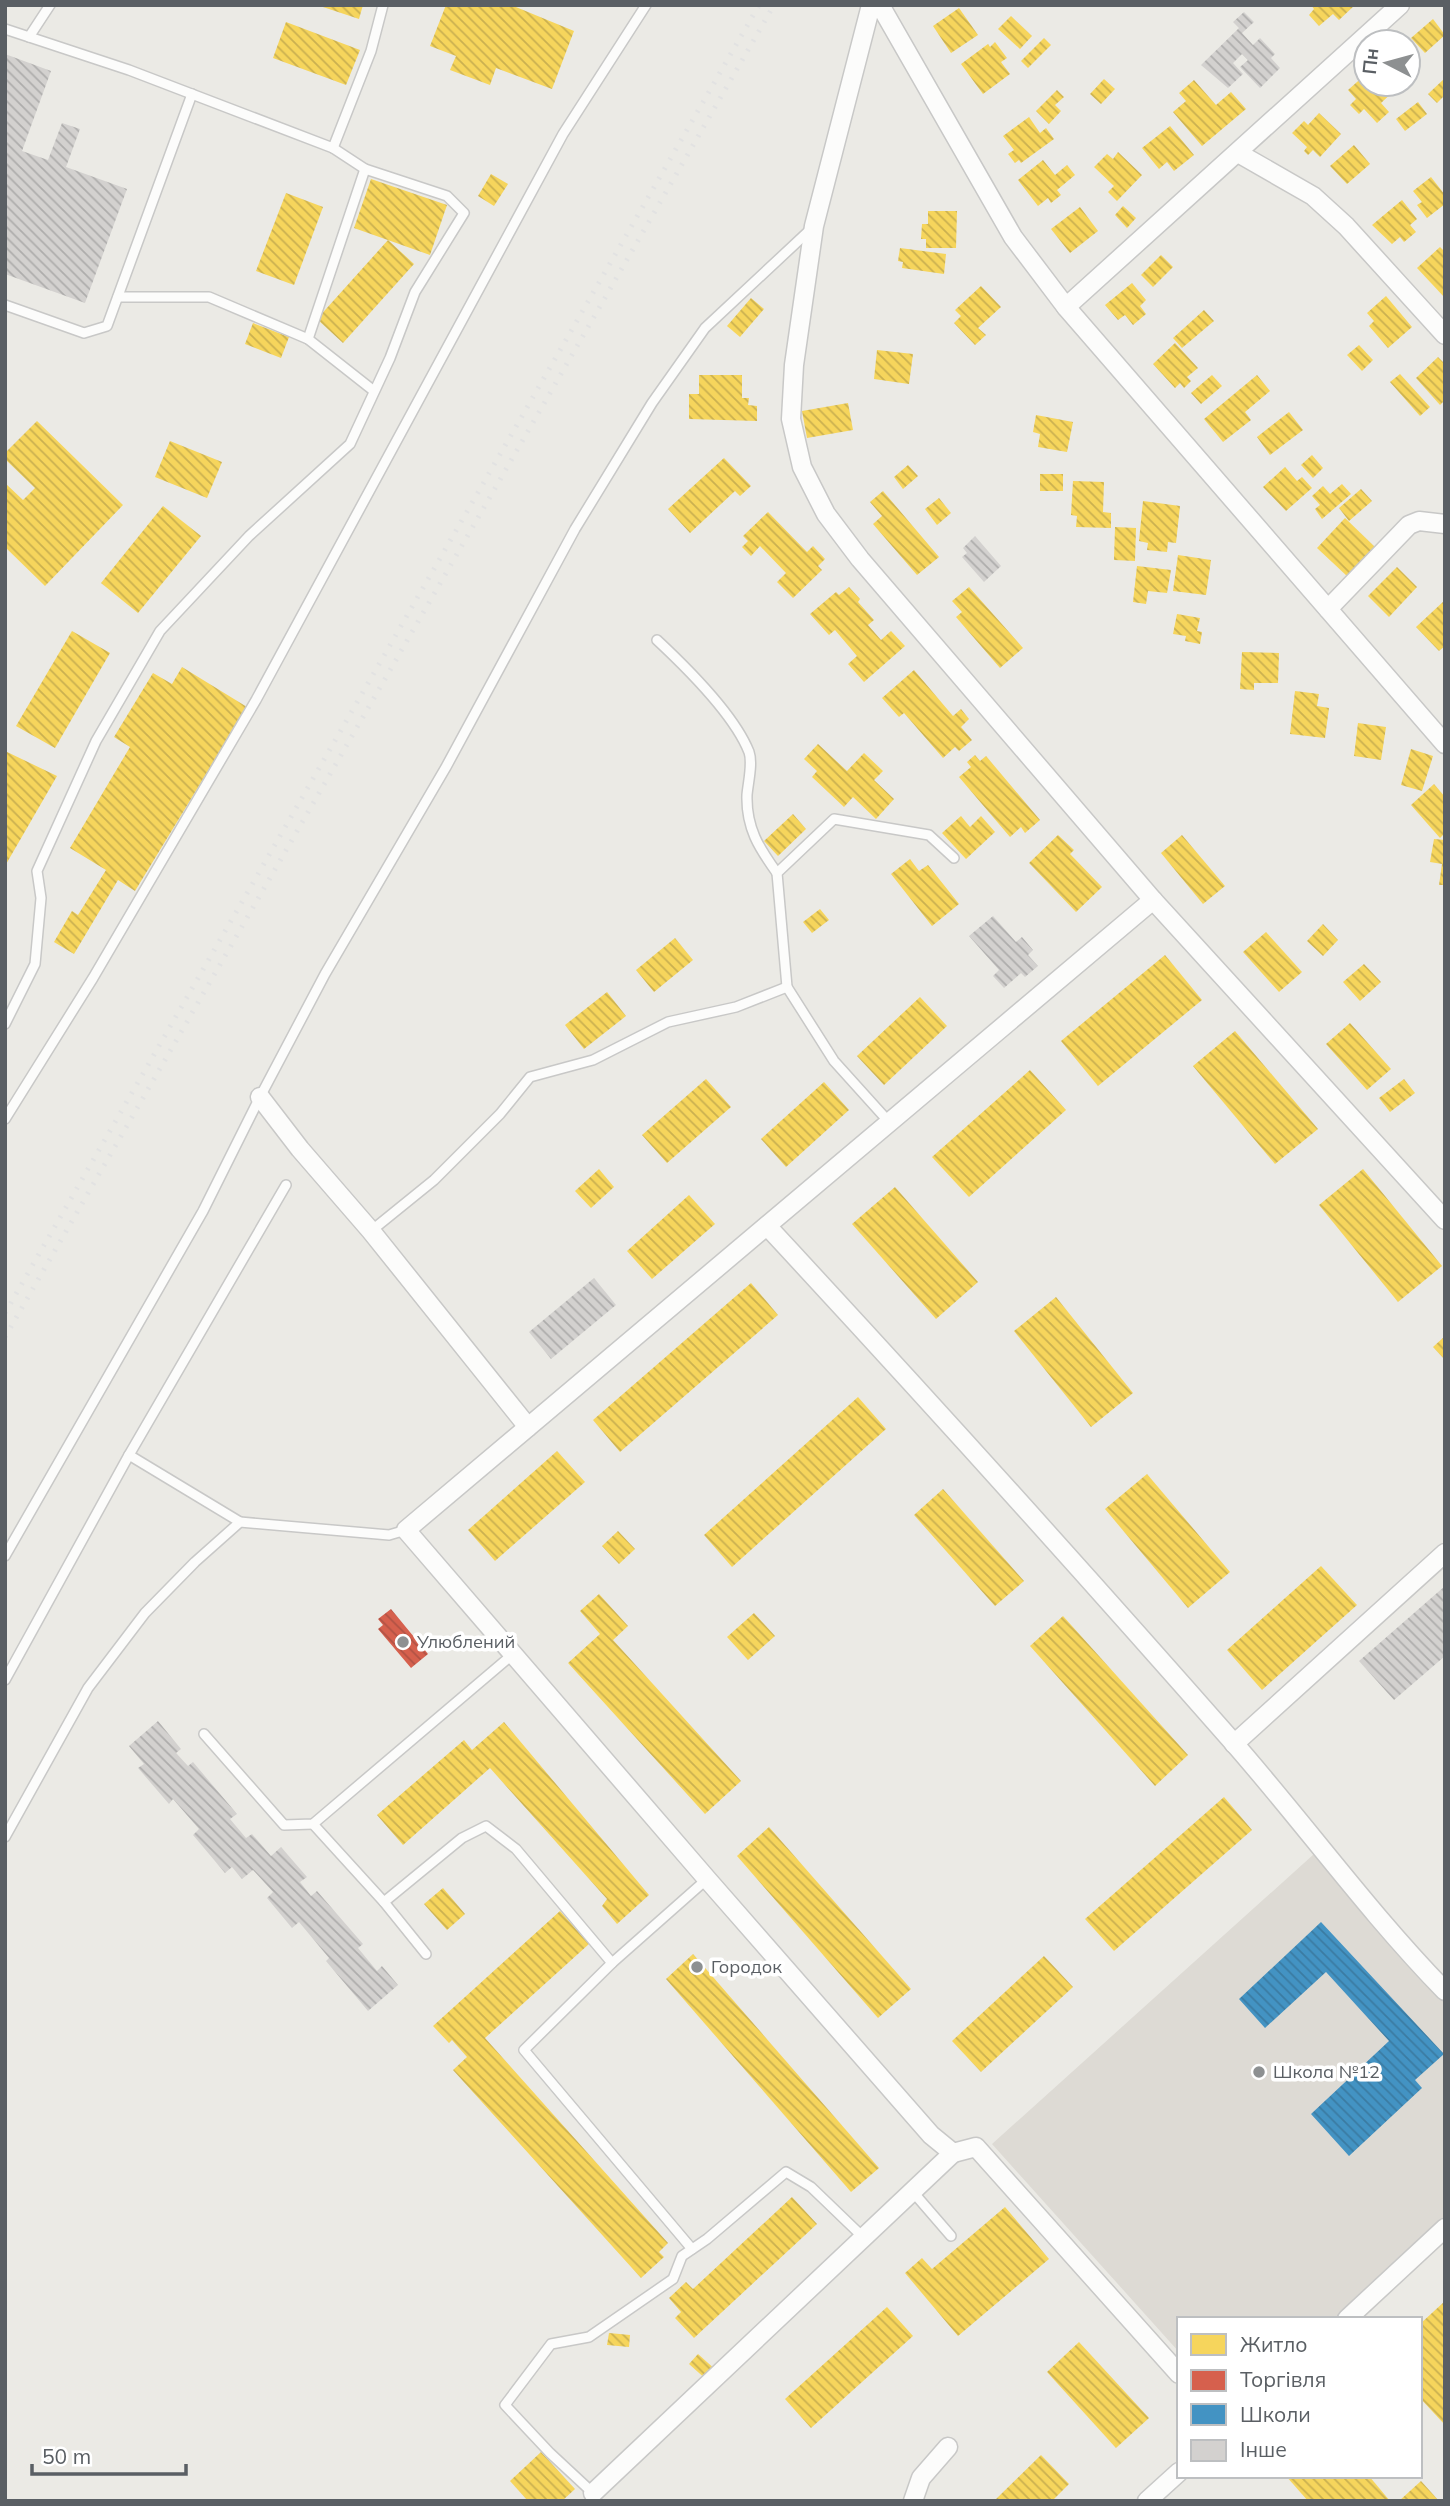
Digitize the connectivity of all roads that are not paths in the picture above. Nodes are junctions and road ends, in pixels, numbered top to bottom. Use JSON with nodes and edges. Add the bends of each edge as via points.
{"nodes":[{"id":1,"x":50,"y":5,"type":"edge"},
{"id":2,"x":383,"y":5,"type":"edge"},
{"id":3,"x":646,"y":5,"type":"edge"},
{"id":4,"x":871,"y":5,"type":"edge"},
{"id":5,"x":880,"y":5,"type":"edge"},
{"id":6,"x":1400,"y":5,"type":"edge"},
{"id":7,"x":5,"y":29,"type":"edge"},
{"id":8,"x":29,"y":37,"type":"junction"},
{"id":9,"x":192,"y":94,"type":"junction"},
{"id":10,"x":332,"y":148,"type":"junction"},
{"id":11,"x":1238,"y":153,"type":"junction"},
{"id":12,"x":365,"y":169,"type":"junction"},
{"id":13,"x":814,"y":226,"type":"junction"},
{"id":14,"x":118,"y":298,"type":"junction"},
{"id":15,"x":5,"y":305,"type":"edge"},
{"id":16,"x":1066,"y":307,"type":"junction"},
{"id":17,"x":1445,"y":335,"type":"edge"},
{"id":18,"x":308,"y":339,"type":"junction"},
{"id":19,"x":374,"y":391,"type":"junction"},
{"id":20,"x":1445,"y":524,"type":"edge"},
{"id":21,"x":1328,"y":610,"type":"junction"},
{"id":22,"x":657,"y":640,"type":"dead end"},
{"id":23,"x":1445,"y":744,"type":"edge"},
{"id":24,"x":954,"y":858,"type":"dead end"},
{"id":25,"x":776,"y":873,"type":"junction"},
{"id":26,"x":1153,"y":900,"type":"junction"},
{"id":27,"x":787,"y":987,"type":"junction"},
{"id":28,"x":5,"y":1024,"type":"edge"},
{"id":29,"x":260,"y":1097,"type":"junction"},
{"id":30,"x":5,"y":1119,"type":"edge"},
{"id":31,"x":889,"y":1122,"type":"junction"},
{"id":32,"x":286,"y":1185,"type":"dead end"},
{"id":33,"x":1445,"y":1220,"type":"edge"},
{"id":34,"x":767,"y":1226,"type":"junction"},
{"id":35,"x":371,"y":1231,"type":"junction"},
{"id":36,"x":528,"y":1427,"type":"junction"},
{"id":37,"x":129,"y":1455,"type":"junction"},
{"id":38,"x":240,"y":1522,"type":"junction"},
{"id":39,"x":406,"y":1530,"type":"junction"},
{"id":40,"x":1445,"y":1553,"type":"edge"},
{"id":41,"x":5,"y":1556,"type":"edge"},
{"id":42,"x":513,"y":1654,"type":"junction"},
{"id":43,"x":5,"y":1680,"type":"edge"},
{"id":44,"x":204,"y":1734,"type":"dead end"},
{"id":45,"x":1234,"y":1744,"type":"junction"},
{"id":46,"x":313,"y":1824,"type":"junction"},
{"id":47,"x":5,"y":1837,"type":"edge"},
{"id":48,"x":707,"y":1880,"type":"junction"},
{"id":49,"x":384,"y":1902,"type":"junction"},
{"id":50,"x":426,"y":1954,"type":"dead end"},
{"id":51,"x":612,"y":1963,"type":"junction"},
{"id":52,"x":1445,"y":1991,"type":"edge"},
{"id":53,"x":953,"y":2153,"type":"junction"},
{"id":54,"x":913,"y":2192,"type":"junction"},
{"id":55,"x":1445,"y":2228,"type":"edge"},
{"id":56,"x":951,"y":2235,"type":"dead end"},
{"id":57,"x":865,"y":2239,"type":"junction"},
{"id":58,"x":692,"y":2249,"type":"junction"},
{"id":59,"x":1349,"y":2317,"type":"edge"},
{"id":60,"x":1177,"y":2372,"type":"edge"},
{"id":61,"x":948,"y":2447,"type":"dead end"},
{"id":62,"x":1177,"y":2474,"type":"edge"},
{"id":63,"x":593,"y":2493,"type":"joint"},
{"id":64,"x":913,"y":2501,"type":"edge"},
{"id":65,"x":1147,"y":2501,"type":"edge"}],
"edges":[{"from":1,"to":8,"type":"lane"},
{"from":2,"to":10,"type":"lane","via":[[371,51]]},
{"from":3,"to":30,"type":"lane","via":[[563,134],[256,700]]},
{"from":4,"to":13,"type":"street"},
{"from":5,"to":16,"type":"street","via":[[1013,237]]},
{"from":6,"to":11,"type":"street"},
{"from":7,"to":8,"type":"lane"},
{"from":8,"to":9,"type":"lane"},
{"from":9,"to":10,"type":"lane"},
{"from":9,"to":14,"type":"lane"},
{"from":10,"to":12,"type":"lane"},
{"from":11,"to":16,"type":"street"},
{"from":11,"to":17,"type":"street","via":[[1313,197],[1346,226]]},
{"from":12,"to":18,"type":"lane"},
{"from":12,"to":19,"type":"lane","via":[[447,196],[464,213],[415,292]]},
{"from":13,"to":26,"type":"street","via":[[791,419],[802,467],[826,514],[860,559]]},
{"from":13,"to":29,"type":"lane","via":[[705,328],[652,403],[575,529]]},
{"from":14,"to":15,"type":"lane","via":[[107,326],[84,333]]},
{"from":14,"to":18,"type":"lane","via":[[208,297]]},
{"from":16,"to":21,"type":"street"},
{"from":18,"to":19,"type":"lane"},
{"from":19,"to":28,"type":"lane","via":[[350,444],[249,536],[160,631],[96,741],[37,871],[41,898],[35,964]]},
{"from":20,"to":21,"type":"street","via":[[1419,521],[1409,526]]},
{"from":21,"to":23,"type":"street"},
{"from":22,"to":25,"type":"lane","via":[[698,678],[750,754],[747,800],[754,841]]},
{"from":24,"to":25,"type":"lane","via":[[929,835],[834,820]]},
{"from":25,"to":27,"type":"lane"},
{"from":26,"to":31,"type":"street"},
{"from":26,"to":33,"type":"street"},
{"from":27,"to":31,"type":"lane","via":[[834,1061]]},
{"from":27,"to":35,"type":"lane","via":[[736,1007],[668,1023],[593,1060],[530,1077],[434,1180]]},
{"from":29,"to":35,"type":"street"},
{"from":29,"to":41,"type":"lane","via":[[203,1210]]},
{"from":31,"to":34,"type":"street"},
{"from":32,"to":37,"type":"lane"},
{"from":34,"to":36,"type":"street"},
{"from":34,"to":45,"type":"street","via":[[955,1428]]},
{"from":35,"to":36,"type":"street"},
{"from":36,"to":39,"type":"street"},
{"from":37,"to":38,"type":"lane"},
{"from":37,"to":43,"type":"lane"},
{"from":38,"to":39,"type":"lane","via":[[389,1535]]},
{"from":38,"to":47,"type":"lane","via":[[145,1613],[88,1688]]},
{"from":39,"to":42,"type":"street"},
{"from":40,"to":45,"type":"street"},
{"from":42,"to":46,"type":"lane"},
{"from":42,"to":48,"type":"street"},
{"from":44,"to":46,"type":"lane","via":[[284,1825]]},
{"from":45,"to":52,"type":"street","via":[[1409,1955]]},
{"from":46,"to":49,"type":"lane"},
{"from":48,"to":51,"type":"lane"},
{"from":48,"to":53,"type":"street","via":[[931,2135]]},
{"from":49,"to":50,"type":"lane"},
{"from":49,"to":51,"type":"lane","via":[[462,1838],[486,1826],[516,1849]]},
{"from":51,"to":58,"type":"lane","via":[[524,2050]]},
{"from":53,"to":54,"type":"street"},
{"from":53,"to":60,"type":"street","via":[[976,2147]]},
{"from":54,"to":56,"type":"lane"},
{"from":54,"to":57,"type":"street"},
{"from":55,"to":59,"type":"street"},
{"from":57,"to":58,"type":"lane","via":[[811,2188],[786,2172]]},
{"from":57,"to":63,"type":"street"},
{"from":58,"to":63,"type":"lane","via":[[682,2256],[673,2279],[614,2321],[589,2337],[551,2344],[505,2405]]},
{"from":61,"to":64,"type":"street","via":[[921,2478]]},
{"from":62,"to":65,"type":"street"}]}
